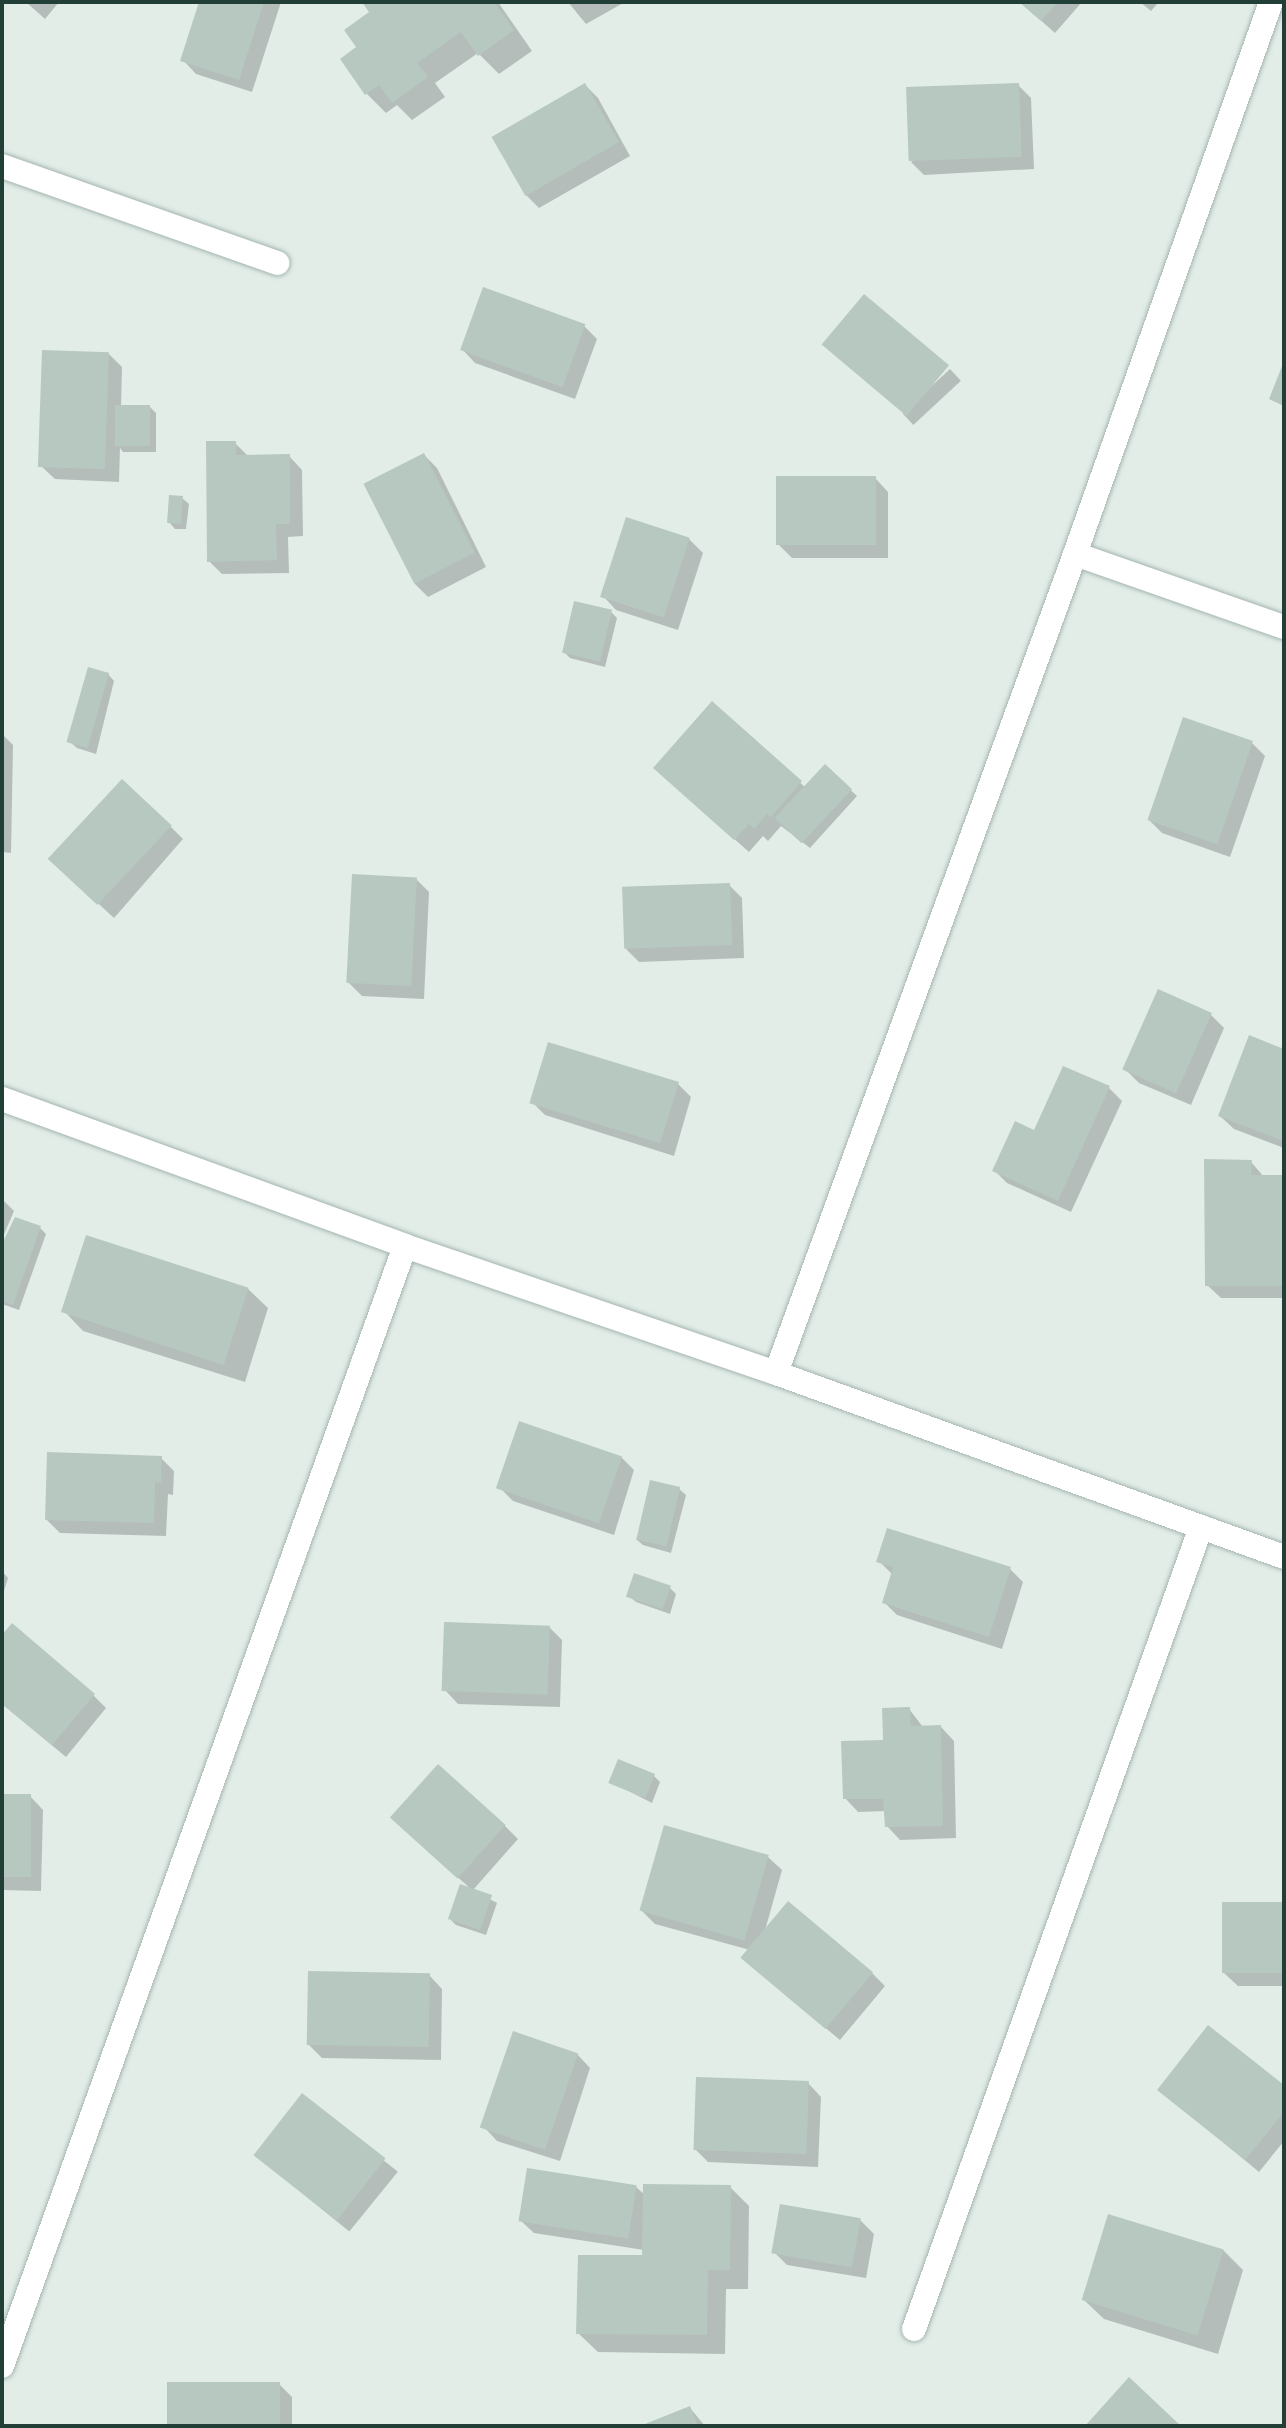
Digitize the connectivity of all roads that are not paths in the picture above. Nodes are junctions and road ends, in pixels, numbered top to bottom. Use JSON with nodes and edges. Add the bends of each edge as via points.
{"nodes":[{"id":1,"x":1271,"y":2,"type":"edge"},
{"id":2,"x":2,"y":166,"type":"edge"},
{"id":3,"x":277,"y":263,"type":"dead end"},
{"id":4,"x":1075,"y":554,"type":"junction"},
{"id":5,"x":1284,"y":627,"type":"edge"},
{"id":6,"x":2,"y":1099,"type":"edge"},
{"id":7,"x":405,"y":1246,"type":"junction"},
{"id":8,"x":776,"y":1373,"type":"junction"},
{"id":9,"x":1201,"y":1527,"type":"junction"},
{"id":10,"x":1284,"y":1557,"type":"edge"},
{"id":11,"x":914,"y":2329,"type":"dead end"},
{"id":12,"x":2,"y":2366,"type":"edge"}],
"edges":[{"from":1,"to":4,"type":"street"},
{"from":2,"to":3,"type":"street"},
{"from":4,"to":5,"type":"street"},
{"from":4,"to":8,"type":"street"},
{"from":6,"to":7,"type":"street"},
{"from":7,"to":8,"type":"street"},
{"from":7,"to":12,"type":"street"},
{"from":8,"to":9,"type":"street"},
{"from":9,"to":10,"type":"street"},
{"from":9,"to":11,"type":"street"}]}
